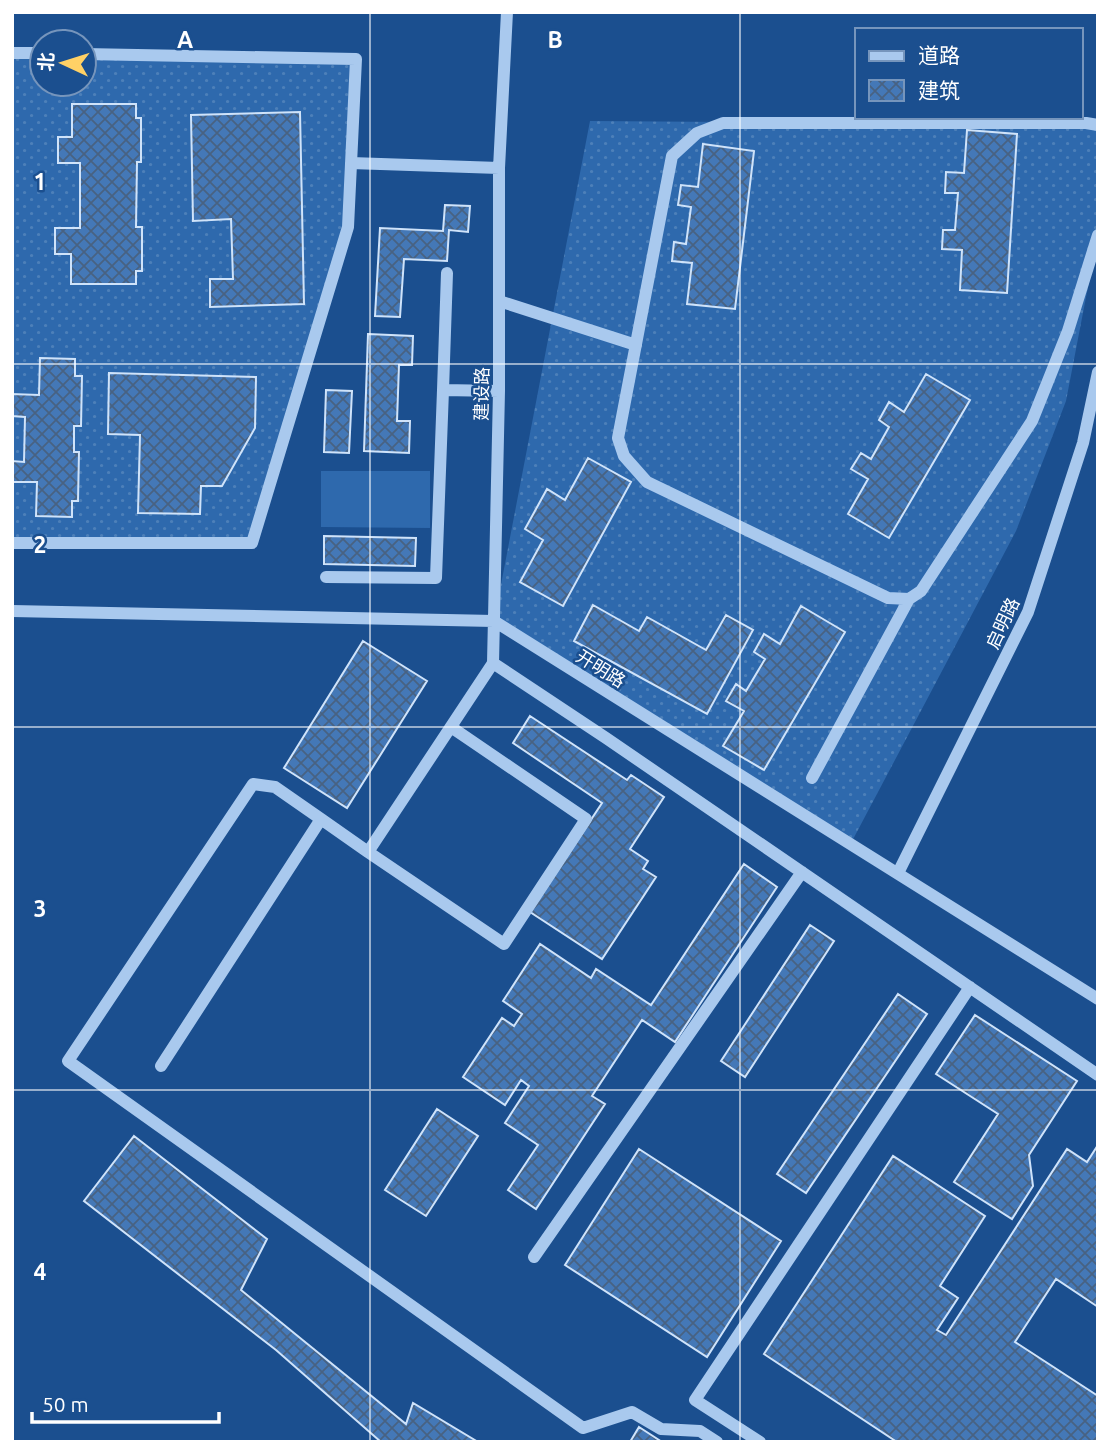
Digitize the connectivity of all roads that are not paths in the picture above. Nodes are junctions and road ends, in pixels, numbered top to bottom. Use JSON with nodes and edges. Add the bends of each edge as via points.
{"nodes":[{"id":1,"x":508,"y":12,"type":"edge"},
{"id":2,"x":98,"y":54,"type":"edge"},
{"id":3,"x":1098,"y":125,"type":"edge"},
{"id":4,"x":351,"y":163,"type":"junction"},
{"id":5,"x":499,"y":168,"type":"junction"},
{"id":6,"x":1098,"y":235,"type":"edge"},
{"id":7,"x":447,"y":273,"type":"dead end"},
{"id":8,"x":499,"y":302,"type":"junction"},
{"id":9,"x":636,"y":345,"type":"junction"},
{"id":10,"x":1098,"y":372,"type":"edge"},
{"id":11,"x":443,"y":390,"type":"junction"},
{"id":12,"x":499,"y":391,"type":"junction"},
{"id":13,"x":12,"y":542,"type":"edge"},
{"id":14,"x":326,"y":577,"type":"dead end"},
{"id":15,"x":909,"y":599,"type":"junction"},
{"id":16,"x":12,"y":611,"type":"edge"},
{"id":17,"x":494,"y":621,"type":"junction"},
{"id":18,"x":493,"y":663,"type":"junction"},
{"id":19,"x":451,"y":727,"type":"junction"},
{"id":20,"x":812,"y":778,"type":"dead end"},
{"id":21,"x":321,"y":819,"type":"junction"},
{"id":22,"x":368,"y":852,"type":"junction"},
{"id":23,"x":802,"y":872,"type":"junction"},
{"id":24,"x":898,"y":873,"type":"junction"},
{"id":25,"x":970,"y":987,"type":"junction"},
{"id":26,"x":1098,"y":999,"type":"edge"},
{"id":27,"x":162,"y":1066,"type":"dead end"},
{"id":28,"x":1098,"y":1074,"type":"edge"},
{"id":29,"x":534,"y":1257,"type":"dead end"},
{"id":30,"x":717,"y":1442,"type":"edge"},
{"id":31,"x":760,"y":1442,"type":"edge"}],
"edges":[{"from":1,"to":5,"type":"street","name":"建设路"},
{"from":2,"to":4,"type":"street","via":[[356,59]]},
{"from":3,"to":9,"type":"street","via":[[723,123],[697,133],[672,156]]},
{"from":4,"to":5,"type":"street"},
{"from":4,"to":13,"type":"street","via":[[348,227],[251,543]]},
{"from":5,"to":8,"type":"street","name":"建设路"},
{"from":6,"to":15,"type":"street","via":[[1069,331],[1032,421],[921,590]]},
{"from":7,"to":11,"type":"street"},
{"from":8,"to":9,"type":"street"},
{"from":8,"to":12,"type":"street","name":"建设路"},
{"from":9,"to":15,"type":"street","via":[[618,438],[624,456],[647,482],[888,598]]},
{"from":10,"to":24,"type":"street","name":"启明路","via":[[1083,443],[1028,612]]},
{"from":11,"to":12,"type":"street"},
{"from":11,"to":14,"type":"street","via":[[436,578]]},
{"from":12,"to":17,"type":"street","name":"建设路"},
{"from":15,"to":20,"type":"street"},
{"from":16,"to":17,"type":"street"},
{"from":17,"to":18,"type":"street","name":"建设路"},
{"from":17,"to":24,"type":"street","name":"开明路"},
{"from":18,"to":19,"type":"street"},
{"from":18,"to":23,"type":"street"},
{"from":19,"to":22,"type":"street"},
{"from":19,"to":22,"type":"street","via":[[586,819],[503,944]]},
{"from":21,"to":22,"type":"street"},
{"from":21,"to":27,"type":"street"},
{"from":21,"to":30,"type":"street","via":[[275,787],[253,784],[68,1061],[583,1428],[632,1412],[661,1429],[700,1431]]},
{"from":23,"to":25,"type":"street"},
{"from":23,"to":29,"type":"street"},
{"from":24,"to":26,"type":"street","name":"开明路"},
{"from":25,"to":28,"type":"street"},
{"from":25,"to":31,"type":"street","via":[[695,1400]]}]}
